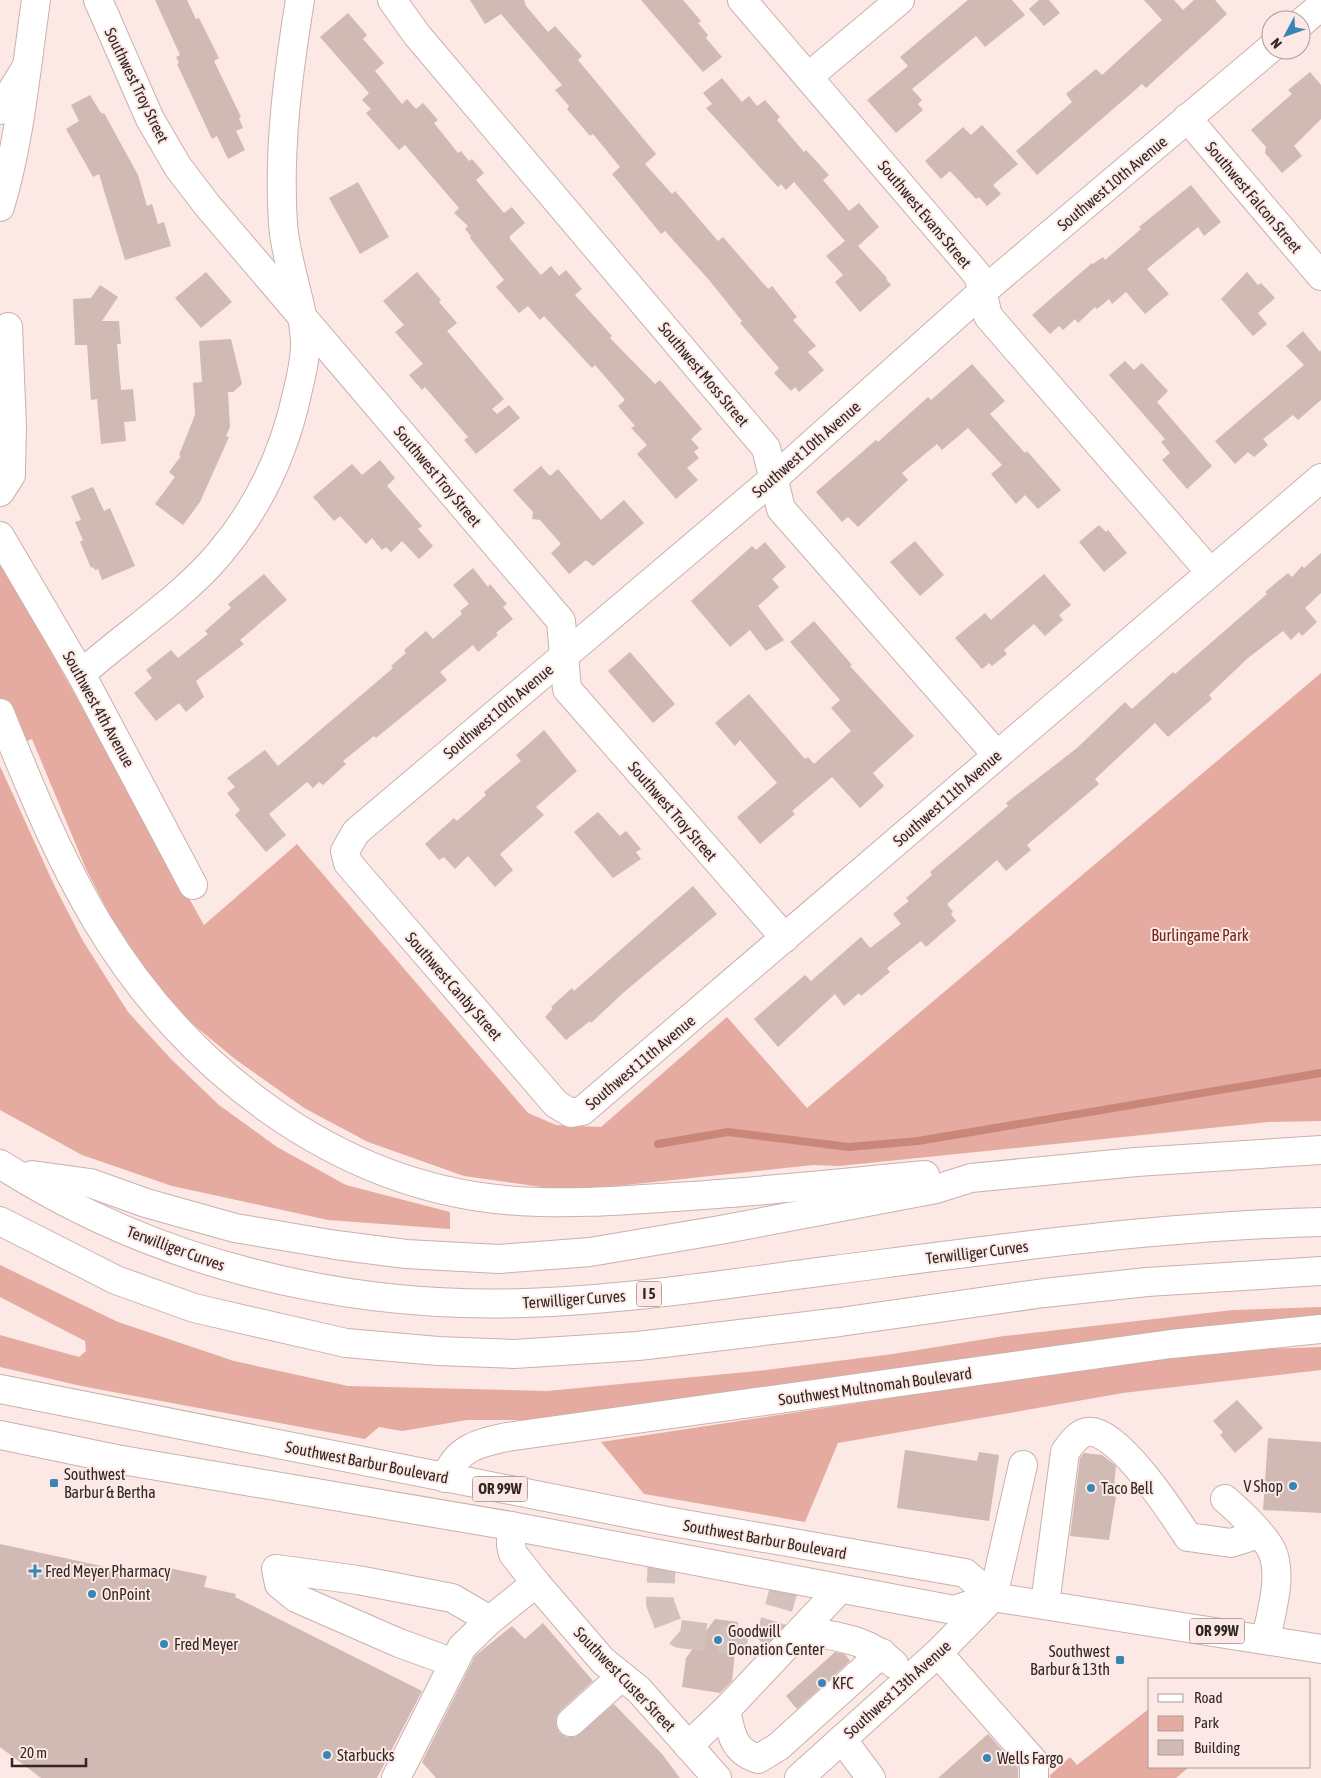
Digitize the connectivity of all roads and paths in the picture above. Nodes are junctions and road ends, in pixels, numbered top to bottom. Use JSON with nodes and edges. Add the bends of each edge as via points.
{"nodes":[{"id":1,"x":36,"y":0,"type":"edge"},
{"id":2,"x":98,"y":0,"type":"edge"},
{"id":3,"x":300,"y":0,"type":"edge"},
{"id":4,"x":392,"y":0,"type":"edge"},
{"id":5,"x":742,"y":0,"type":"edge"},
{"id":6,"x":900,"y":0,"type":"edge"},
{"id":7,"x":1321,"y":6,"type":"edge"},
{"id":8,"x":1311,"y":14,"type":"edge"},
{"id":9,"x":1261,"y":56,"type":"edge"},
{"id":10,"x":27,"y":66,"type":"junction"},
{"id":11,"x":808,"y":77,"type":"junction"},
{"id":12,"x":0,"y":110,"type":"edge"},
{"id":13,"x":1187,"y":118,"type":"junction"},
{"id":14,"x":0,"y":207,"type":"edge"},
{"id":15,"x":1321,"y":276,"type":"edge"},
{"id":16,"x":981,"y":293,"type":"junction"},
{"id":17,"x":302,"y":315,"type":"junction"},
{"id":18,"x":8,"y":327,"type":"dead end"},
{"id":19,"x":1321,"y":478,"type":"edge"},
{"id":20,"x":774,"y":479,"type":"junction"},
{"id":21,"x":0,"y":492,"type":"edge"},
{"id":22,"x":0,"y":536,"type":"edge"},
{"id":23,"x":1210,"y":572,"type":"junction"},
{"id":24,"x":564,"y":655,"type":"junction"},
{"id":25,"x":81,"y":674,"type":"junction"},
{"id":26,"x":0,"y":713,"type":"edge"},
{"id":27,"x":997,"y":755,"type":"junction"},
{"id":28,"x":345,"y":851,"type":"joint"},
{"id":29,"x":193,"y":885,"type":"dead end"},
{"id":30,"x":785,"y":938,"type":"junction"},
{"id":31,"x":571,"y":1113,"type":"joint"},
{"id":32,"x":1321,"y":1150,"type":"edge"},
{"id":33,"x":6,"y":1168,"type":"edge"},
{"id":34,"x":971,"y":1178,"type":"junction"},
{"id":35,"x":0,"y":1221,"type":"edge"},
{"id":36,"x":1321,"y":1222,"type":"edge"},
{"id":37,"x":1321,"y":1271,"type":"edge"},
{"id":38,"x":1321,"y":1329,"type":"edge"},
{"id":39,"x":0,"y":1389,"type":"edge"},
{"id":40,"x":0,"y":1436,"type":"edge"},
{"id":41,"x":1023,"y":1465,"type":"dead end"},
{"id":42,"x":445,"y":1478,"type":"junction"},
{"id":43,"x":1225,"y":1499,"type":"dead end"},
{"id":44,"x":511,"y":1526,"type":"junction"},
{"id":45,"x":1259,"y":1534,"type":"junction"},
{"id":46,"x":536,"y":1583,"type":"junction"},
{"id":47,"x":839,"y":1590,"type":"junction"},
{"id":48,"x":993,"y":1597,"type":"junction"},
{"id":49,"x":1045,"y":1604,"type":"junction"},
{"id":50,"x":490,"y":1620,"type":"junction"},
{"id":51,"x":802,"y":1630,"type":"junction"},
{"id":52,"x":1266,"y":1639,"type":"junction"},
{"id":53,"x":1321,"y":1649,"type":"edge"},
{"id":54,"x":882,"y":1653,"type":"junction"},
{"id":55,"x":938,"y":1653,"type":"junction"},
{"id":56,"x":454,"y":1663,"type":"junction"},
{"id":57,"x":622,"y":1676,"type":"junction"},
{"id":58,"x":910,"y":1679,"type":"junction"},
{"id":59,"x":726,"y":1710,"type":"junction"},
{"id":60,"x":571,"y":1722,"type":"dead end"},
{"id":61,"x":842,"y":1739,"type":"junction"},
{"id":62,"x":688,"y":1746,"type":"junction"},
{"id":63,"x":396,"y":1778,"type":"edge"},
{"id":64,"x":716,"y":1778,"type":"edge"},
{"id":65,"x":800,"y":1778,"type":"edge"},
{"id":66,"x":871,"y":1778,"type":"edge"},
{"id":67,"x":1034,"y":1778,"type":"edge"}],
"edges":[{"from":1,"to":10,"type":"main road"},
{"from":2,"to":17,"type":"main road","name":"Southwest Troy Street","via":[[150,119],[178,166],[207,206]]},
{"from":3,"to":17,"type":"main road","via":[[285,95],[282,193],[286,243]]},
{"from":4,"to":20,"type":"main road","name":"Southwest Moss Street","via":[[423,42],[766,448]]},
{"from":5,"to":11,"type":"main road","name":"Southwest Evans Street"},
{"from":6,"to":11,"type":"main road"},
{"from":7,"to":8,"type":"main road"},
{"from":9,"to":13,"type":"main road","name":"Southwest 10th Avenue"},
{"from":10,"to":12,"type":"main road"},
{"from":10,"to":14,"type":"main road","via":[[13,158]]},
{"from":11,"to":16,"type":"main road","name":"Southwest Evans Street","via":[[975,272]]},
{"from":13,"to":15,"type":"main road","name":"Southwest Falcon Street"},
{"from":13,"to":16,"type":"main road","name":"Southwest 10th Avenue"},
{"from":16,"to":20,"type":"main road","name":"Southwest 10th Avenue"},
{"from":16,"to":23,"type":"main road","name":"Southwest Evans Street","via":[[988,316]]},
{"from":17,"to":24,"type":"main road","name":"Southwest Troy Street","via":[[561,621]]},
{"from":17,"to":25,"type":"main road","via":[[305,342],[295,403],[286,436],[256,503],[219,554],[197,577]]},
{"from":18,"to":21,"type":"main road","via":[[11,474]]},
{"from":19,"to":23,"type":"main road","name":"Southwest 11th Avenue"},
{"from":20,"to":24,"type":"main road","name":"Southwest 10th Avenue"},
{"from":20,"to":27,"type":"main road","name":"Southwest Moss Street","via":[[781,509]]},
{"from":22,"to":25,"type":"main road","name":"Southwest 4th Avenue"},
{"from":23,"to":27,"type":"main road","name":"Southwest 11th Avenue"},
{"from":24,"to":28,"type":"main road","name":"Southwest 10th Avenue","via":[[356,832]]},
{"from":24,"to":30,"type":"main road","name":"Southwest Troy Street","via":[[567,689]]},
{"from":25,"to":29,"type":"main road","name":"Southwest 4th Avenue"},
{"from":26,"to":34,"type":"main road","via":[[85,900],[144,990],[215,1067],[244,1091],[305,1133],[376,1170],[470,1196],[568,1202],[685,1197],[938,1174]]},
{"from":27,"to":30,"type":"main road","name":"Southwest 11th Avenue"},
{"from":28,"to":31,"type":"main road","name":"Southwest Canby Street","via":[[354,872],[556,1104]]},
{"from":30,"to":31,"type":"main road","name":"Southwest 11th Avenue","via":[[590,1106]]},
{"from":32,"to":34,"type":"main road","via":[[1136,1162]]},
{"from":33,"to":34,"type":"main road","via":[[90,1183],[146,1203],[235,1228],[336,1246],[499,1259],[590,1252],[936,1189]]},
{"from":33,"to":36,"type":"main road","name":"Terwilliger Curves","number":"I 5","via":[[102,1220],[168,1247],[248,1273],[384,1298],[452,1303],[524,1304],[653,1293],[1037,1244]]},
{"from":35,"to":37,"type":"main road","via":[[116,1280],[194,1308],[346,1343],[514,1354],[638,1346],[1147,1282]]},
{"from":38,"to":42,"type":"main road","name":"Southwest Multnomah Boulevard","via":[[1171,1344],[507,1437],[469,1448],[457,1456]]},
{"from":39,"to":42,"type":"main road","name":"Southwest Barbur Boulevard","number":"OR 99W"},
{"from":40,"to":44,"type":"main road","name":"Southwest Barbur Boulevard","number":"OR 99W","via":[[116,1459]]},
{"from":41,"to":48,"type":"main road"},
{"from":42,"to":48,"type":"main road","name":"Southwest Barbur Boulevard","number":"OR 99W","via":[[965,1573]]},
{"from":43,"to":45,"type":"main road"},
{"from":44,"to":46,"type":"main road","name":"Southwest Custer Street","via":[[514,1554]]},
{"from":44,"to":47,"type":"main road","name":"Southwest Barbur Boulevard","number":"OR 99W"},
{"from":45,"to":49,"type":"main road","via":[[1231,1542],[1188,1537],[1163,1498],[1124,1453],[1109,1438],[1087,1432],[1074,1440],[1065,1452]]},
{"from":45,"to":52,"type":"main road","via":[[1273,1553],[1275,1572]]},
{"from":46,"to":50,"type":"main road"},
{"from":46,"to":57,"type":"main road","name":"Southwest Custer Street","via":[[604,1661]]},
{"from":47,"to":48,"type":"main road","name":"Southwest Barbur Boulevard","number":"OR 99W","via":[[954,1610]]},
{"from":47,"to":51,"type":"main road"},
{"from":48,"to":49,"type":"main road","name":"Southwest Barbur Boulevard","number":"OR 99W"},
{"from":48,"to":55,"type":"main road","name":"Southwest 13th Avenue"},
{"from":49,"to":52,"type":"main road","name":"Southwest Barbur Boulevard","number":"OR 99W"},
{"from":50,"to":56,"type":"main road","via":[[462,1647]]},
{"from":50,"to":56,"type":"main road","via":[[452,1598],[276,1569],[279,1584],[296,1598]]},
{"from":51,"to":54,"type":"main road","via":[[862,1642]]},
{"from":51,"to":59,"type":"main road","via":[[769,1652]]},
{"from":52,"to":53,"type":"main road","name":"Southwest Barbur Boulevard","number":"OR 99W"},
{"from":54,"to":58,"type":"main road"},
{"from":54,"to":59,"type":"main road","via":[[778,1747],[758,1760],[746,1755],[736,1744]]},
{"from":55,"to":58,"type":"main road","name":"Southwest 13th Avenue"},
{"from":55,"to":67,"type":"main road","via":[[1034,1762]]},
{"from":56,"to":63,"type":"main road"},
{"from":57,"to":60,"type":"main road"},
{"from":57,"to":62,"type":"main road","name":"Southwest Custer Street","via":[[639,1690]]},
{"from":58,"to":61,"type":"main road","name":"Southwest 13th Avenue"},
{"from":59,"to":62,"type":"main road"},
{"from":61,"to":65,"type":"main road","name":"Southwest 13th Avenue"},
{"from":61,"to":66,"type":"main road"},
{"from":62,"to":64,"type":"main road","name":"Southwest Custer Street"}]}
